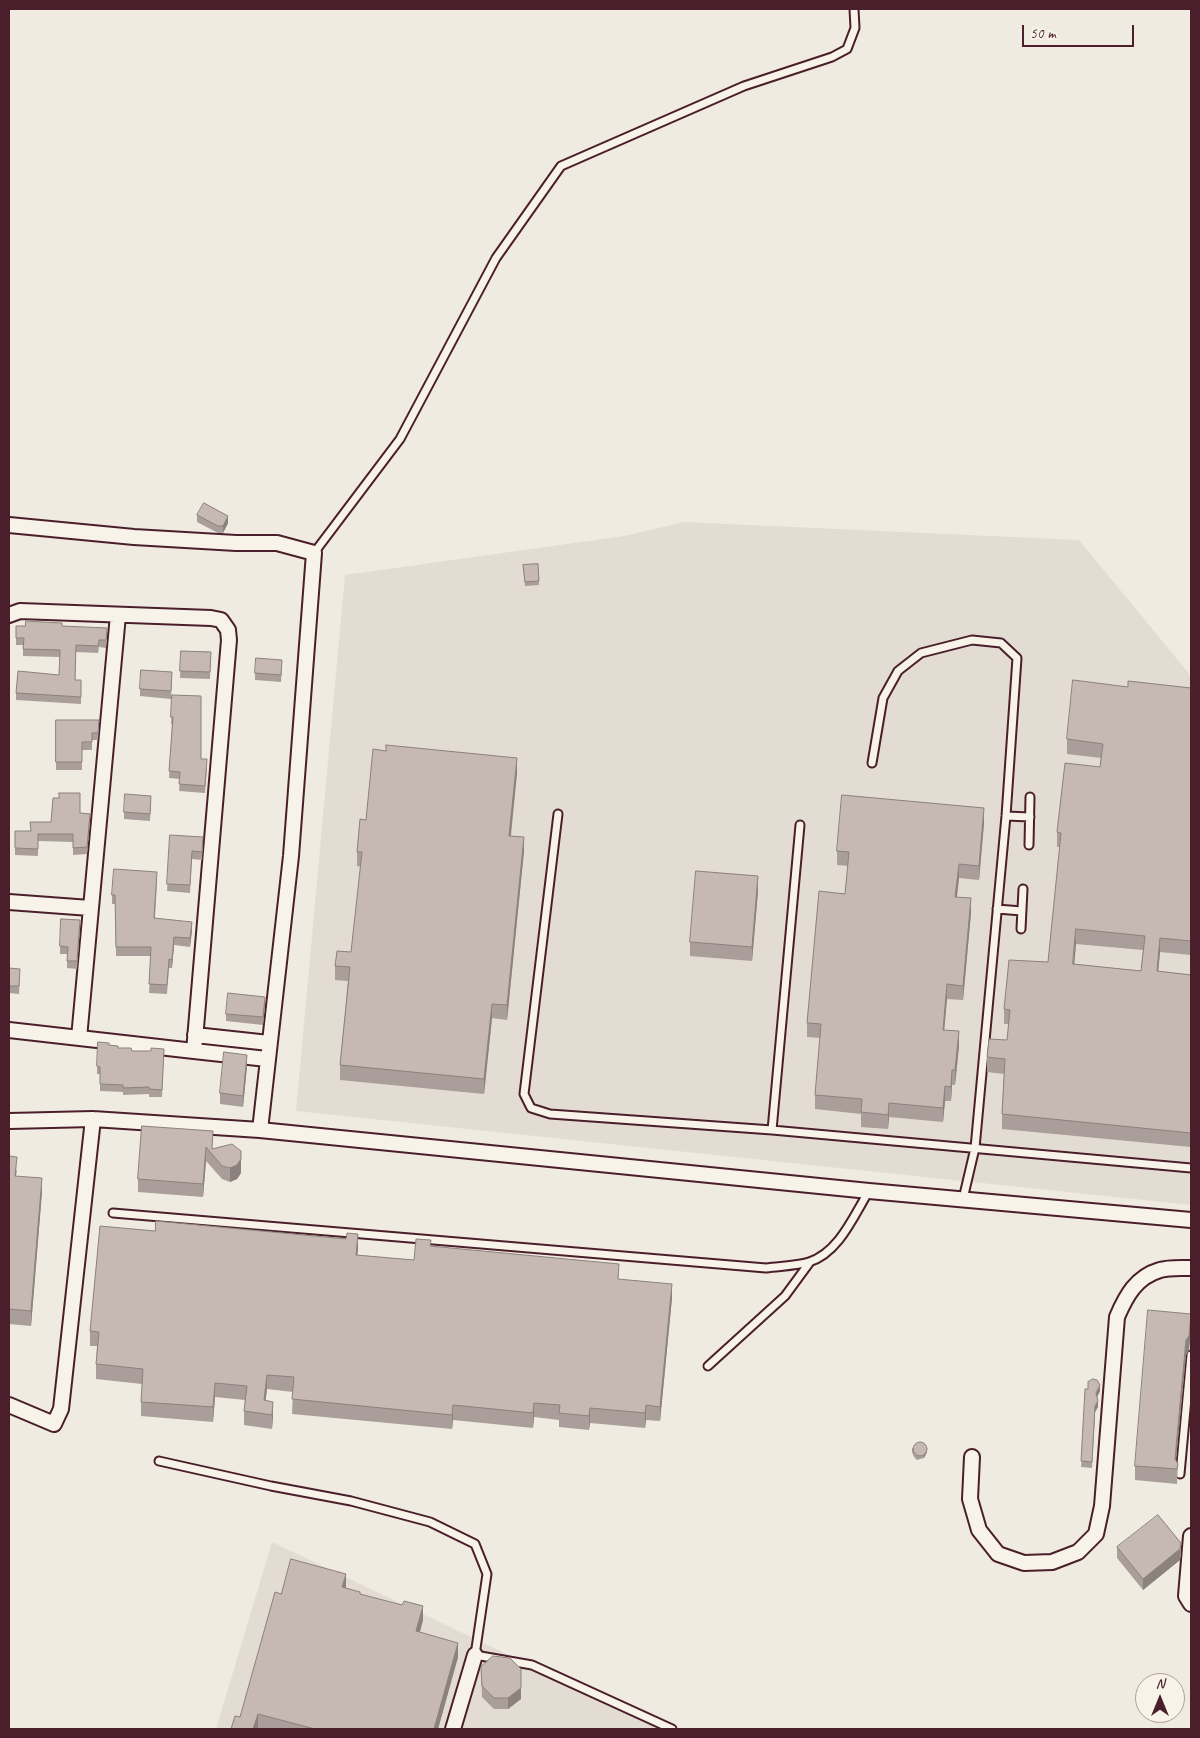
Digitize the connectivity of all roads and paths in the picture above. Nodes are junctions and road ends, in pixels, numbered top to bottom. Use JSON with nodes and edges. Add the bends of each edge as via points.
{"nodes":[{"id":1,"x":854,"y":9,"type":"edge"},
{"id":2,"x":9,"y":525,"type":"edge"},
{"id":3,"x":314,"y":553,"type":"junction"},
{"id":4,"x":9,"y":615,"type":"edge"},
{"id":5,"x":118,"y":615,"type":"junction"},
{"id":6,"x":872,"y":763,"type":"dead end"},
{"id":7,"x":1030,"y":798,"type":"dead end"},
{"id":8,"x":558,"y":814,"type":"dead end"},
{"id":9,"x":1006,"y":816,"type":"junction"},
{"id":10,"x":1030,"y":817,"type":"junction"},
{"id":11,"x":800,"y":825,"type":"dead end"},
{"id":12,"x":1029,"y":845,"type":"dead end"},
{"id":13,"x":1023,"y":889,"type":"dead end"},
{"id":14,"x":9,"y":902,"type":"edge"},
{"id":15,"x":90,"y":908,"type":"junction"},
{"id":16,"x":997,"y":910,"type":"junction"},
{"id":17,"x":1022,"y":911,"type":"junction"},
{"id":18,"x":1021,"y":929,"type":"dead end"},
{"id":19,"x":9,"y":1030,"type":"edge"},
{"id":20,"x":195,"y":1035,"type":"junction"},
{"id":21,"x":79,"y":1038,"type":"junction"},
{"id":22,"x":269,"y":1044,"type":"junction"},
{"id":23,"x":194,"y":1051,"type":"junction"},
{"id":24,"x":267,"y":1059,"type":"junction"},
{"id":25,"x":93,"y":1119,"type":"junction"},
{"id":26,"x":9,"y":1121,"type":"edge"},
{"id":27,"x":260,"y":1130,"type":"junction"},
{"id":28,"x":772,"y":1130,"type":"junction"},
{"id":29,"x":975,"y":1148,"type":"junction"},
{"id":30,"x":1191,"y":1168,"type":"edge"},
{"id":31,"x":869,"y":1191,"type":"junction"},
{"id":32,"x":963,"y":1199,"type":"junction"},
{"id":33,"x":113,"y":1212,"type":"dead end"},
{"id":34,"x":1191,"y":1220,"type":"edge"},
{"id":35,"x":810,"y":1262,"type":"junction"},
{"id":36,"x":1191,"y":1268,"type":"edge"},
{"id":37,"x":1191,"y":1355,"type":"edge"},
{"id":38,"x":708,"y":1366,"type":"dead end"},
{"id":39,"x":9,"y":1405,"type":"edge"},
{"id":40,"x":972,"y":1457,"type":"dead end"},
{"id":41,"x":159,"y":1461,"type":"dead end"},
{"id":42,"x":1180,"y":1474,"type":"dead end"},
{"id":43,"x":1191,"y":1536,"type":"edge"},
{"id":44,"x":1191,"y":1604,"type":"edge"},
{"id":45,"x":475,"y":1654,"type":"junction"},
{"id":46,"x":453,"y":1729,"type":"edge"},
{"id":47,"x":672,"y":1729,"type":"edge"}],
"edges":[{"from":1,"to":3,"type":"lane","via":[[854,28],[847,49],[744,86],[561,166],[496,258],[400,439]]},
{"from":2,"to":3,"type":"street","via":[[134,537],[277,543]]},
{"from":3,"to":22,"type":"street","via":[[292,856]]},
{"from":4,"to":5,"type":"street","via":[[20,611]]},
{"from":5,"to":15,"type":"street"},
{"from":5,"to":20,"type":"street","via":[[211,618],[221,620],[228,630]]},
{"from":6,"to":9,"type":"lane","via":[[883,698],[898,672],[921,653],[972,640],[1001,642],[1017,658]]},
{"from":7,"to":10,"type":"lane"},
{"from":8,"to":28,"type":"lane","via":[[524,1094],[531,1108],[550,1114]]},
{"from":9,"to":10,"type":"lane"},
{"from":9,"to":16,"type":"lane"},
{"from":10,"to":12,"type":"lane"},
{"from":11,"to":28,"type":"lane"},
{"from":13,"to":17,"type":"lane"},
{"from":14,"to":15,"type":"street"},
{"from":15,"to":21,"type":"street"},
{"from":16,"to":17,"type":"lane"},
{"from":16,"to":29,"type":"lane"},
{"from":17,"to":18,"type":"lane"},
{"from":19,"to":21,"type":"street"},
{"from":20,"to":22,"type":"street"},
{"from":20,"to":23,"type":"street"},
{"from":21,"to":23,"type":"street"},
{"from":22,"to":24,"type":"street"},
{"from":23,"to":24,"type":"street"},
{"from":24,"to":27,"type":"street"},
{"from":25,"to":26,"type":"street"},
{"from":25,"to":27,"type":"street"},
{"from":25,"to":39,"type":"street","via":[[61,1409],[54,1424]]},
{"from":27,"to":31,"type":"street"},
{"from":28,"to":29,"type":"lane"},
{"from":29,"to":30,"type":"lane"},
{"from":29,"to":32,"type":"lane"},
{"from":31,"to":32,"type":"street"},
{"from":31,"to":35,"type":"lane","via":[[840,1238],[829,1251]]},
{"from":32,"to":34,"type":"street"},
{"from":33,"to":35,"type":"lane","via":[[766,1268]]},
{"from":35,"to":38,"type":"lane","via":[[785,1296]]},
{"from":36,"to":40,"type":"street","via":[[1160,1269],[1139,1281],[1126,1296],[1117,1317],[1102,1506],[1096,1534],[1078,1552],[1052,1562],[1024,1563],[998,1554],[979,1530],[970,1499]]},
{"from":37,"to":42,"type":"lane"},
{"from":41,"to":45,"type":"lane","via":[[351,1501],[430,1522],[475,1544],[488,1574]]},
{"from":43,"to":44,"type":"street","via":[[1186,1596]]},
{"from":45,"to":46,"type":"street"},
{"from":45,"to":47,"type":"lane","via":[[532,1665]]}]}
